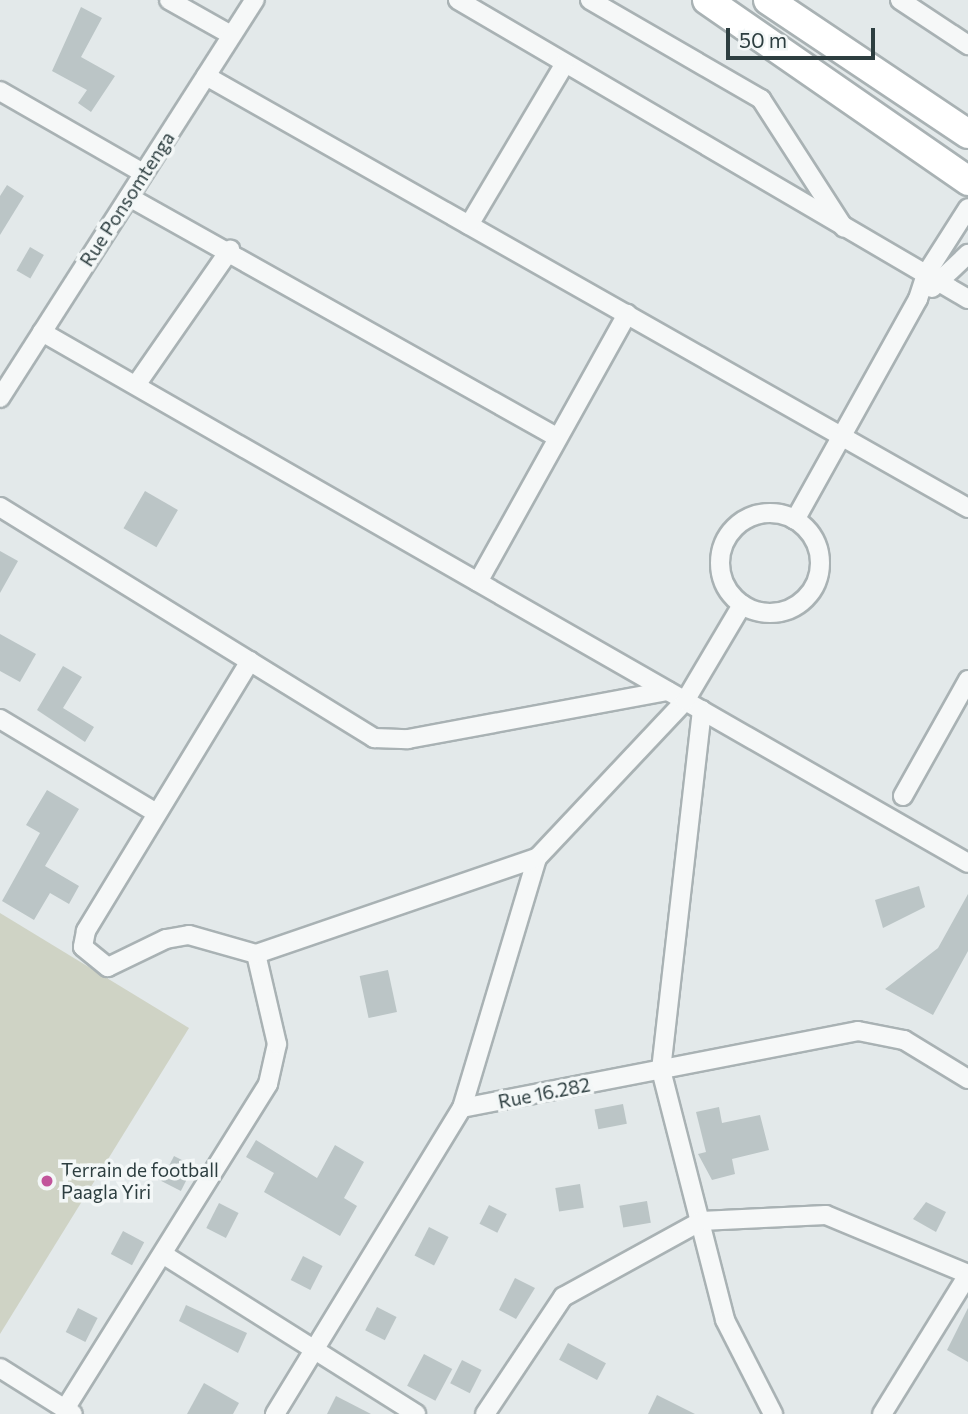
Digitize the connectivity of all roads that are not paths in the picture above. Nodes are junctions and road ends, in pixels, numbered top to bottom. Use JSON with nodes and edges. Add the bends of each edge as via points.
{"nodes":[{"id":1,"x":169,"y":0,"type":"edge"},
{"id":2,"x":255,"y":0,"type":"edge"},
{"id":3,"x":458,"y":0,"type":"edge"},
{"id":4,"x":590,"y":0,"type":"edge"},
{"id":5,"x":707,"y":0,"type":"edge"},
{"id":6,"x":768,"y":0,"type":"edge"},
{"id":7,"x":900,"y":0,"type":"edge"},
{"id":8,"x":231,"y":36,"type":"junction"},
{"id":9,"x":968,"y":45,"type":"edge"},
{"id":10,"x":564,"y":65,"type":"junction"},
{"id":11,"x":206,"y":76,"type":"junction"},
{"id":12,"x":0,"y":91,"type":"edge"},
{"id":13,"x":968,"y":134,"type":"edge"},
{"id":14,"x":143,"y":173,"type":"junction"},
{"id":15,"x":968,"y":181,"type":"edge"},
{"id":16,"x":129,"y":197,"type":"junction"},
{"id":17,"x":968,"y":208,"type":"edge"},
{"id":18,"x":469,"y":225,"type":"junction"},
{"id":19,"x":846,"y":230,"type":"junction"},
{"id":20,"x":230,"y":250,"type":"junction"},
{"id":21,"x":968,"y":254,"type":"edge"},
{"id":22,"x":933,"y":278,"type":"junction"},
{"id":23,"x":968,"y":299,"type":"edge"},
{"id":24,"x":627,"y":314,"type":"junction"},
{"id":25,"x":42,"y":332,"type":"junction"},
{"id":26,"x":136,"y":385,"type":"junction"},
{"id":27,"x":0,"y":398,"type":"edge"},
{"id":28,"x":842,"y":436,"type":"junction"},
{"id":29,"x":556,"y":437,"type":"junction"},
{"id":30,"x":0,"y":507,"type":"edge"},
{"id":31,"x":968,"y":509,"type":"edge"},
{"id":32,"x":795,"y":520,"type":"junction"},
{"id":33,"x":478,"y":582,"type":"junction"},
{"id":34,"x":742,"y":605,"type":"junction"},
{"id":35,"x":250,"y":661,"type":"junction"},
{"id":36,"x":968,"y":680,"type":"edge"},
{"id":37,"x":668,"y":691,"type":"junction"},
{"id":38,"x":685,"y":701,"type":"junction"},
{"id":39,"x":702,"y":710,"type":"junction"},
{"id":40,"x":2,"y":724,"type":"edge"},
{"id":41,"x":903,"y":796,"type":"dead end"},
{"id":42,"x":155,"y":813,"type":"junction"},
{"id":43,"x":537,"y":858,"type":"junction"},
{"id":44,"x":968,"y":863,"type":"edge"},
{"id":45,"x":256,"y":954,"type":"junction"},
{"id":46,"x":661,"y":1070,"type":"junction"},
{"id":47,"x":968,"y":1079,"type":"edge"},
{"id":48,"x":462,"y":1108,"type":"junction"},
{"id":49,"x":701,"y":1221,"type":"junction"},
{"id":50,"x":164,"y":1255,"type":"junction"},
{"id":51,"x":968,"y":1274,"type":"edge"},
{"id":52,"x":315,"y":1350,"type":"junction"},
{"id":53,"x":0,"y":1368,"type":"edge"},
{"id":54,"x":69,"y":1411,"type":"edge"},
{"id":55,"x":275,"y":1414,"type":"edge"},
{"id":56,"x":416,"y":1414,"type":"edge"},
{"id":57,"x":485,"y":1414,"type":"edge"},
{"id":58,"x":773,"y":1414,"type":"edge"},
{"id":59,"x":882,"y":1414,"type":"edge"}],
"edges":[{"from":1,"to":8,"type":"street"},
{"from":2,"to":8,"type":"street","name":"Rue Ponsomtenga"},
{"from":3,"to":10,"type":"street"},
{"from":4,"to":19,"type":"street","via":[[761,100]]},
{"from":5,"to":15,"type":"main road"},
{"from":6,"to":13,"type":"main road"},
{"from":7,"to":9,"type":"street"},
{"from":8,"to":11,"type":"street","name":"Rue Ponsomtenga"},
{"from":10,"to":18,"type":"street"},
{"from":10,"to":19,"type":"street"},
{"from":11,"to":14,"type":"street","name":"Rue Ponsomtenga"},
{"from":11,"to":18,"type":"street"},
{"from":12,"to":14,"type":"street"},
{"from":14,"to":16,"type":"street","name":"Rue Ponsomtenga"},
{"from":16,"to":20,"type":"street"},
{"from":16,"to":25,"type":"street","name":"Rue Ponsomtenga"},
{"from":17,"to":22,"type":"street"},
{"from":18,"to":24,"type":"street"},
{"from":19,"to":22,"type":"street"},
{"from":20,"to":26,"type":"street"},
{"from":20,"to":29,"type":"street"},
{"from":21,"to":22,"type":"street"},
{"from":22,"to":23,"type":"street"},
{"from":22,"to":28,"type":"street"},
{"from":24,"to":28,"type":"street"},
{"from":24,"to":29,"type":"street"},
{"from":25,"to":26,"type":"street"},
{"from":25,"to":27,"type":"street","name":"Rue Ponsomtenga"},
{"from":26,"to":33,"type":"street"},
{"from":28,"to":31,"type":"street"},
{"from":28,"to":32,"type":"street"},
{"from":29,"to":33,"type":"street"},
{"from":30,"to":35,"type":"street"},
{"from":32,"to":34,"type":"street","via":[[755,515],[726,538],[720,571]]},
{"from":32,"to":34,"type":"street","via":[[816,543],[816,583],[790,609],[768,614]]},
{"from":33,"to":37,"type":"street"},
{"from":34,"to":38,"type":"street"},
{"from":35,"to":37,"type":"street","via":[[374,738],[391,740]]},
{"from":35,"to":42,"type":"street"},
{"from":36,"to":41,"type":"street"},
{"from":37,"to":38,"type":"street"},
{"from":38,"to":39,"type":"street"},
{"from":38,"to":43,"type":"street"},
{"from":39,"to":44,"type":"street"},
{"from":39,"to":46,"type":"street"},
{"from":40,"to":42,"type":"street"},
{"from":42,"to":45,"type":"street","via":[[86,931],[85,955],[108,967],[166,939],[189,935]]},
{"from":43,"to":45,"type":"street"},
{"from":43,"to":48,"type":"street"},
{"from":45,"to":50,"type":"street","via":[[276,1062],[255,1109]]},
{"from":46,"to":47,"type":"street","name":"Rue 16.282","via":[[858,1031],[904,1040]]},
{"from":46,"to":48,"type":"street","name":"Rue 16.282"},
{"from":46,"to":49,"type":"street"},
{"from":48,"to":52,"type":"street"},
{"from":49,"to":51,"type":"street","via":[[826,1215]]},
{"from":49,"to":57,"type":"street","via":[[563,1297]]},
{"from":49,"to":58,"type":"street","via":[[733,1342]]},
{"from":50,"to":52,"type":"street"},
{"from":50,"to":54,"type":"street"},
{"from":51,"to":59,"type":"street"},
{"from":52,"to":55,"type":"street"},
{"from":52,"to":56,"type":"street"},
{"from":53,"to":54,"type":"street"}]}
